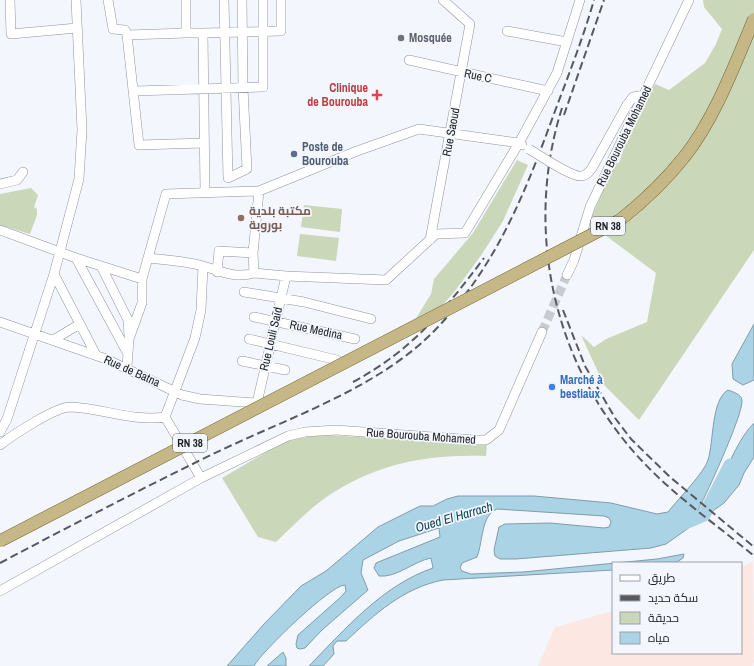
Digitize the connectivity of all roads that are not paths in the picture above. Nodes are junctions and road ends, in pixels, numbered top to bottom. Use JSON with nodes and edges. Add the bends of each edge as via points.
{"nodes":[{"id":1,"x":10,"y":0,"type":"edge"},
{"id":2,"x":76,"y":0,"type":"edge"},
{"id":3,"x":108,"y":0,"type":"edge"},
{"id":4,"x":186,"y":0,"type":"edge"},
{"id":5,"x":224,"y":0,"type":"edge"},
{"id":6,"x":242,"y":0,"type":"edge"},
{"id":7,"x":263,"y":0,"type":"edge"},
{"id":8,"x":281,"y":0,"type":"edge"},
{"id":9,"x":443,"y":0,"type":"edge"},
{"id":10,"x":580,"y":0,"type":"edge"},
{"id":11,"x":689,"y":0,"type":"edge"},
{"id":12,"x":754,"y":20,"type":"edge"},
{"id":13,"x":78,"y":28,"type":"junction"},
{"id":14,"x":507,"y":30,"type":"dead end"},
{"id":15,"x":263,"y":32,"type":"junction"},
{"id":16,"x":186,"y":33,"type":"junction"},
{"id":17,"x":203,"y":33,"type":"junction"},
{"id":18,"x":224,"y":33,"type":"junction"},
{"id":19,"x":242,"y":33,"type":"junction"},
{"id":20,"x":127,"y":35,"type":"junction"},
{"id":21,"x":567,"y":42,"type":"junction"},
{"id":22,"x":409,"y":60,"type":"dead end"},
{"id":23,"x":462,"y":72,"type":"junction"},
{"id":24,"x":225,"y":88,"type":"junction"},
{"id":25,"x":243,"y":88,"type":"junction"},
{"id":26,"x":204,"y":89,"type":"junction"},
{"id":27,"x":134,"y":91,"type":"junction"},
{"id":28,"x":548,"y":91,"type":"junction"},
{"id":29,"x":645,"y":95,"type":"junction"},
{"id":30,"x":451,"y":133,"type":"junction"},
{"id":31,"x":204,"y":143,"type":"junction"},
{"id":32,"x":518,"y":143,"type":"junction"},
{"id":33,"x":23,"y":172,"type":"dead end"},
{"id":34,"x":0,"y":184,"type":"edge"},
{"id":35,"x":258,"y":191,"type":"junction"},
{"id":36,"x":205,"y":192,"type":"junction"},
{"id":37,"x":0,"y":230,"type":"edge"},
{"id":38,"x":430,"y":240,"type":"junction"},
{"id":39,"x":61,"y":252,"type":"junction"},
{"id":40,"x":253,"y":253,"type":"junction"},
{"id":41,"x":76,"y":258,"type":"junction"},
{"id":42,"x":148,"y":258,"type":"junction"},
{"id":43,"x":101,"y":266,"type":"junction"},
{"id":44,"x":203,"y":266,"type":"junction"},
{"id":45,"x":217,"y":272,"type":"junction"},
{"id":46,"x":254,"y":273,"type":"junction"},
{"id":47,"x":54,"y":274,"type":"junction"},
{"id":48,"x":567,"y":275,"type":"tunnel mouth"},
{"id":49,"x":286,"y":276,"type":"junction"},
{"id":50,"x":142,"y":279,"type":"junction"},
{"id":51,"x":244,"y":292,"type":"dead end"},
{"id":52,"x":281,"y":298,"type":"junction"},
{"id":53,"x":254,"y":317,"type":"dead end"},
{"id":54,"x":371,"y":319,"type":"dead end"},
{"id":55,"x":276,"y":322,"type":"junction"},
{"id":56,"x":4,"y":324,"type":"edge"},
{"id":57,"x":80,"y":324,"type":"junction"},
{"id":58,"x":542,"y":332,"type":"tunnel mouth"},
{"id":59,"x":34,"y":333,"type":"junction"},
{"id":60,"x":356,"y":338,"type":"dead end"},
{"id":61,"x":129,"y":339,"type":"junction"},
{"id":62,"x":249,"y":339,"type":"dead end"},
{"id":63,"x":52,"y":340,"type":"junction"},
{"id":64,"x":270,"y":344,"type":"junction"},
{"id":65,"x":127,"y":352,"type":"junction"},
{"id":66,"x":96,"y":356,"type":"junction"},
{"id":67,"x":337,"y":360,"type":"dead end"},
{"id":68,"x":242,"y":361,"type":"dead end"},
{"id":69,"x":266,"y":366,"type":"junction"},
{"id":70,"x":127,"y":368,"type":"junction"},
{"id":71,"x":285,"y":370,"type":"dead end"},
{"id":72,"x":174,"y":390,"type":"junction"},
{"id":73,"x":257,"y":403,"type":"joint"},
{"id":74,"x":165,"y":417,"type":"junction"},
{"id":75,"x":0,"y":432,"type":"edge"},
{"id":76,"x":0,"y":445,"type":"edge"},
{"id":77,"x":201,"y":478,"type":"junction"},
{"id":78,"x":0,"y":541,"type":"edge"},
{"id":79,"x":0,"y":591,"type":"edge"}],
"edges":[{"from":1,"to":13,"type":"street","via":[[11,34]]},
{"from":2,"to":13,"type":"street"},
{"from":3,"to":20,"type":"street","via":[[113,28],[125,30]]},
{"from":4,"to":16,"type":"street"},
{"from":5,"to":18,"type":"street"},
{"from":6,"to":19,"type":"street"},
{"from":7,"to":15,"type":"street"},
{"from":8,"to":15,"type":"street","via":[[281,32]]},
{"from":9,"to":23,"type":"street","name":"Rue Saoud","via":[[470,24]]},
{"from":10,"to":21,"type":"street"},
{"from":11,"to":29,"type":"street","name":"Rue Bourouba Mohamed"},
{"from":12,"to":78,"type":"main road","number":"RN 38","bridge":true,"via":[[721,96],[686,156],[658,187],[620,220]]},
{"from":13,"to":39,"type":"street","via":[[82,130],[78,179]]},
{"from":14,"to":21,"type":"street"},
{"from":15,"to":19,"type":"street"},
{"from":15,"to":25,"type":"street","via":[[263,87]]},
{"from":16,"to":17,"type":"street"},
{"from":16,"to":20,"type":"street"},
{"from":17,"to":18,"type":"street"},
{"from":17,"to":26,"type":"street"},
{"from":18,"to":19,"type":"street"},
{"from":18,"to":24,"type":"street"},
{"from":19,"to":25,"type":"street"},
{"from":20,"to":27,"type":"street"},
{"from":21,"to":28,"type":"street"},
{"from":22,"to":23,"type":"street","name":"Rue C"},
{"from":23,"to":28,"type":"street","name":"Rue C"},
{"from":23,"to":30,"type":"street","name":"Rue Saoud"},
{"from":24,"to":25,"type":"street"},
{"from":24,"to":25,"type":"street","via":[[228,178],[247,168]]},
{"from":24,"to":26,"type":"street"},
{"from":26,"to":27,"type":"street"},
{"from":26,"to":31,"type":"street"},
{"from":27,"to":31,"type":"street","via":[[139,144]]},
{"from":28,"to":32,"type":"street"},
{"from":29,"to":32,"type":"street","bridge":true,"via":[[633,97],[627,105],[588,174],[578,176]]},
{"from":29,"to":48,"type":"street","name":"Rue Bourouba Mohamed","via":[[590,207]]},
{"from":30,"to":32,"type":"street"},
{"from":30,"to":35,"type":"street","via":[[419,129]]},
{"from":30,"to":38,"type":"street","name":"Rue Saoud"},
{"from":31,"to":36,"type":"street"},
{"from":32,"to":38,"type":"street","via":[[465,233],[436,234]]},
{"from":33,"to":34,"type":"street","via":[[17,180]]},
{"from":35,"to":36,"type":"street"},
{"from":35,"to":40,"type":"street"},
{"from":36,"to":42,"type":"street","via":[[166,194]]},
{"from":37,"to":39,"type":"street"},
{"from":38,"to":49,"type":"street","via":[[386,280]]},
{"from":39,"to":41,"type":"street"},
{"from":39,"to":47,"type":"street"},
{"from":40,"to":45,"type":"street","via":[[219,251]]},
{"from":40,"to":46,"type":"street"},
{"from":41,"to":43,"type":"street"},
{"from":41,"to":65,"type":"street"},
{"from":42,"to":44,"type":"street"},
{"from":42,"to":50,"type":"street"},
{"from":43,"to":50,"type":"street"},
{"from":43,"to":61,"type":"street","via":[[128,320]]},
{"from":44,"to":45,"type":"street"},
{"from":44,"to":72,"type":"street","via":[[201,310],[195,338]]},
{"from":45,"to":46,"type":"street","via":[[244,276]]},
{"from":46,"to":49,"type":"street"},
{"from":47,"to":57,"type":"street"},
{"from":47,"to":59,"type":"street"},
{"from":49,"to":52,"type":"street","name":"Rue Louli Saïd"},
{"from":50,"to":61,"type":"street","via":[[142,303]]},
{"from":51,"to":52,"type":"street"},
{"from":52,"to":54,"type":"street","via":[[334,308]]},
{"from":52,"to":55,"type":"street","name":"Rue Louli Saïd"},
{"from":53,"to":55,"type":"street","name":"Rue Medina"},
{"from":55,"to":60,"type":"street","name":"Rue Medina"},
{"from":55,"to":64,"type":"street","name":"Rue Louli Saïd"},
{"from":56,"to":59,"type":"street","name":"Rue de Batna"},
{"from":57,"to":63,"type":"street"},
{"from":57,"to":66,"type":"street"},
{"from":58,"to":77,"type":"street","name":"Rue Bourouba Mohamed","via":[[502,425],[496,434],[486,440],[336,430],[305,432],[268,444]]},
{"from":59,"to":63,"type":"street","name":"Rue de Batna"},
{"from":59,"to":75,"type":"street","via":[[7,419]]},
{"from":61,"to":65,"type":"street"},
{"from":62,"to":64,"type":"street"},
{"from":63,"to":66,"type":"street","name":"Rue de Batna"},
{"from":64,"to":67,"type":"street"},
{"from":64,"to":69,"type":"street","name":"Rue Louli Saïd"},
{"from":65,"to":70,"type":"street"},
{"from":66,"to":70,"type":"street","name":"Rue de Batna"},
{"from":68,"to":69,"type":"street"},
{"from":69,"to":71,"type":"street"},
{"from":69,"to":73,"type":"street","name":"Rue Louli Saïd"},
{"from":70,"to":72,"type":"street","name":"Rue de Batna"},
{"from":72,"to":73,"type":"street","name":"Rue de Batna","via":[[200,399]]},
{"from":72,"to":74,"type":"street"},
{"from":74,"to":76,"type":"street","via":[[151,419],[69,407],[38,420]]},
{"from":74,"to":77,"type":"street"},
{"from":77,"to":79,"type":"street","name":"Rue Bourouba Mohamed"}]}
